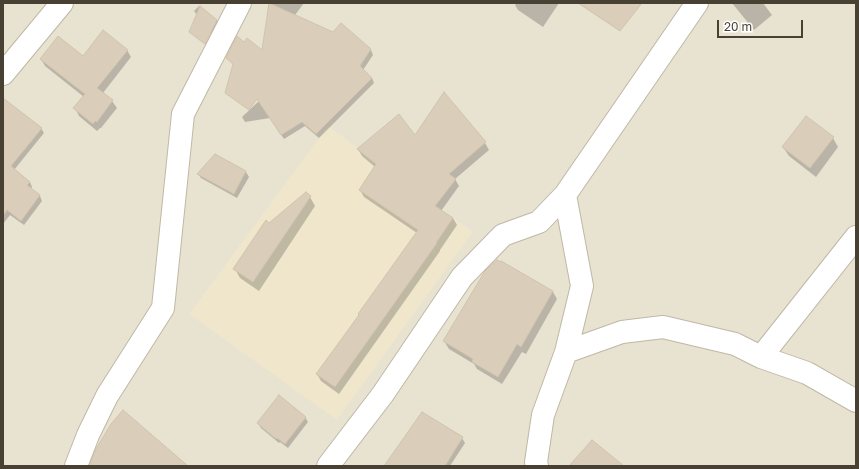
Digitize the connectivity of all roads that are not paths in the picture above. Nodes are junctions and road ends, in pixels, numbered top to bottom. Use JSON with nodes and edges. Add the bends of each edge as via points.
{"nodes":[{"id":1,"x":62,"y":3,"type":"edge"},
{"id":2,"x":240,"y":3,"type":"edge"},
{"id":3,"x":696,"y":3,"type":"edge"},
{"id":4,"x":3,"y":74,"type":"edge"},
{"id":5,"x":565,"y":195,"type":"junction"},
{"id":6,"x":856,"y":237,"type":"edge"},
{"id":7,"x":566,"y":352,"type":"junction"},
{"id":8,"x":761,"y":357,"type":"junction"},
{"id":9,"x":856,"y":401,"type":"edge"},
{"id":10,"x":76,"y":466,"type":"edge"},
{"id":11,"x":328,"y":466,"type":"edge"},
{"id":12,"x":537,"y":466,"type":"edge"}],
"edges":[{"from":1,"to":4,"type":"street"},
{"from":2,"to":10,"type":"street","via":[[183,114],[163,308],[107,396]]},
{"from":3,"to":5,"type":"street"},
{"from":5,"to":7,"type":"street","via":[[582,286]]},
{"from":5,"to":11,"type":"street","via":[[539,222],[503,235],[462,277],[383,394]]},
{"from":6,"to":8,"type":"street"},
{"from":7,"to":8,"type":"street","via":[[622,332],[663,326],[735,344]]},
{"from":7,"to":12,"type":"street","via":[[544,416]]},
{"from":8,"to":9,"type":"street","via":[[807,373]]}]}
